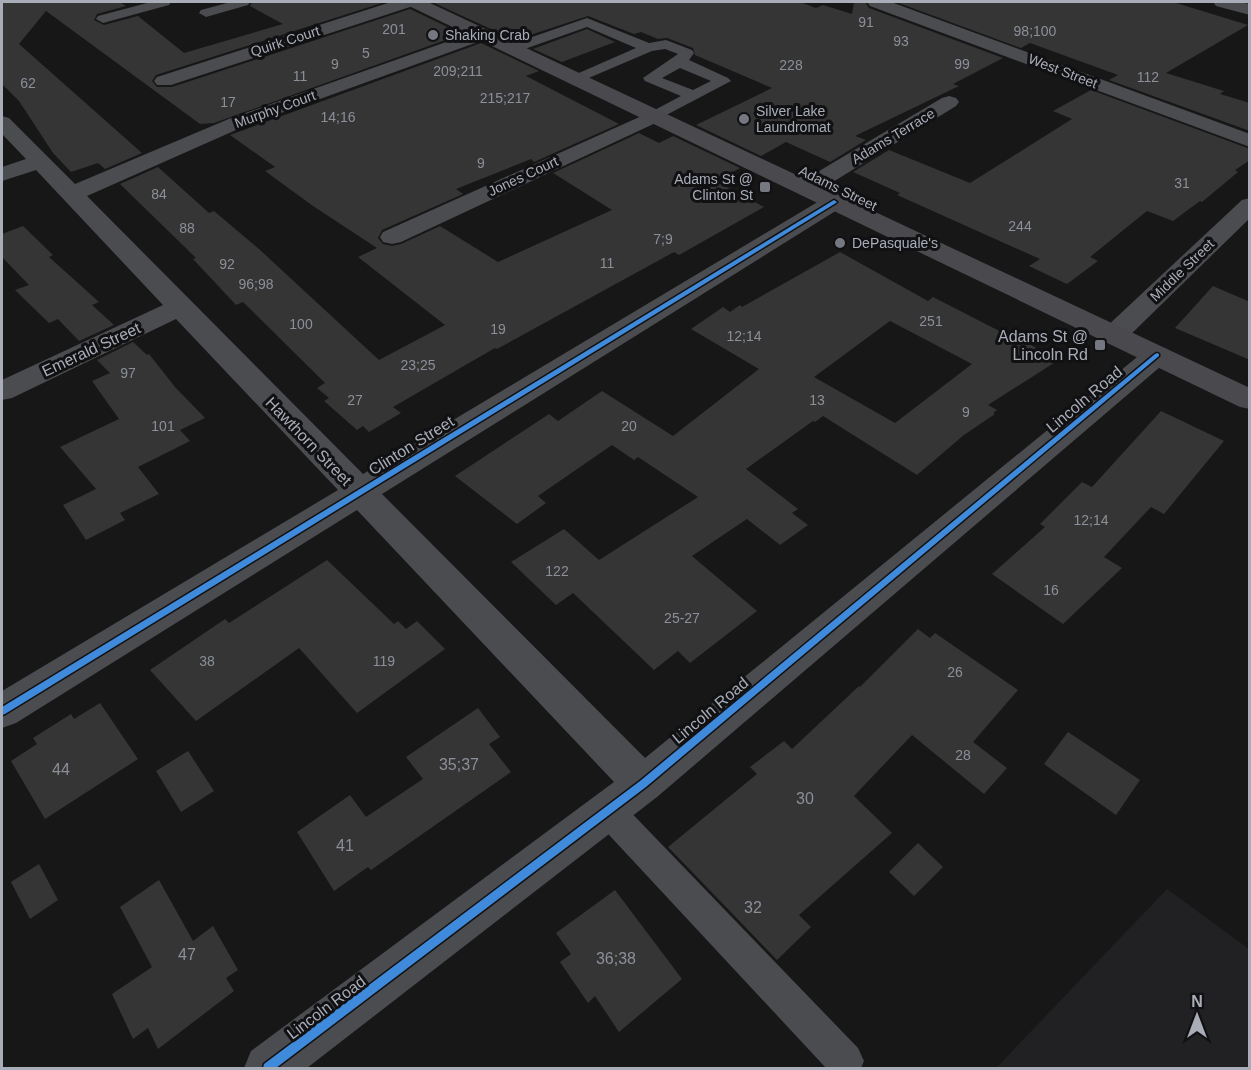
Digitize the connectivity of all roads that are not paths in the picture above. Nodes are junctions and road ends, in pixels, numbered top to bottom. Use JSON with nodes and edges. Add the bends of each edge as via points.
{"nodes":[{"id":1,"x":165,"y":2,"type":"edge"},
{"id":2,"x":243,"y":2,"type":"edge"},
{"id":3,"x":407,"y":2,"type":"edge"},
{"id":4,"x":415,"y":2,"type":"edge"},
{"id":5,"x":876,"y":2,"type":"edge"},
{"id":6,"x":925,"y":2,"type":"edge"},
{"id":7,"x":1222,"y":2,"type":"edge"},
{"id":8,"x":1250,"y":10,"type":"edge"},
{"id":9,"x":903,"y":11,"type":"junction"},
{"id":10,"x":206,"y":13,"type":"dead end"},
{"id":11,"x":104,"y":19,"type":"dead end"},
{"id":12,"x":483,"y":34,"type":"junction"},
{"id":13,"x":514,"y":48,"type":"junction"},
{"id":14,"x":648,"y":48,"type":"junction"},
{"id":15,"x":680,"y":62,"type":"junction"},
{"id":16,"x":577,"y":79,"type":"junction"},
{"id":17,"x":164,"y":81,"type":"dead end"},
{"id":18,"x":694,"y":96,"type":"junction"},
{"id":19,"x":949,"y":102,"type":"dead end"},
{"id":20,"x":654,"y":116,"type":"junction"},
{"id":21,"x":2,"y":122,"type":"edge"},
{"id":22,"x":1250,"y":141,"type":"edge"},
{"id":23,"x":39,"y":162,"type":"junction"},
{"id":24,"x":2,"y":174,"type":"edge"},
{"id":25,"x":807,"y":188,"type":"junction"},
{"id":26,"x":71,"y":194,"type":"junction"},
{"id":27,"x":834,"y":202,"type":"junction"},
{"id":28,"x":1250,"y":205,"type":"edge"},
{"id":29,"x":392,"y":237,"type":"dead end"},
{"id":30,"x":180,"y":307,"type":"junction"},
{"id":31,"x":1114,"y":335,"type":"junction"},
{"id":32,"x":1157,"y":355,"type":"junction"},
{"id":33,"x":2,"y":391,"type":"edge"},
{"id":34,"x":1250,"y":400,"type":"edge"},
{"id":35,"x":360,"y":493,"type":"junction"},
{"id":36,"x":2,"y":711,"type":"edge"},
{"id":37,"x":643,"y":784,"type":"junction"},
{"id":38,"x":608,"y":811,"type":"junction"},
{"id":39,"x":845,"y":1061,"type":"dead end"},
{"id":40,"x":268,"y":1068,"type":"edge"}],
"edges":[{"from":1,"to":11,"type":"lane"},
{"from":2,"to":10,"type":"lane"},
{"from":3,"to":17,"type":"street","name":"Quirk Court"},
{"from":4,"to":12,"type":"street","name":"Adams Street"},
{"from":5,"to":9,"type":"street","name":"West Street"},
{"from":6,"to":9,"type":"street"},
{"from":7,"to":8,"type":"street"},
{"from":9,"to":22,"type":"street","name":"West Street"},
{"from":12,"to":13,"type":"street","name":"Adams Street"},
{"from":12,"to":26,"type":"street","name":"Murphy Court","via":[[238,122]]},
{"from":13,"to":14,"type":"lane","via":[[586,22]]},
{"from":13,"to":16,"type":"street","name":"Adams Street"},
{"from":14,"to":15,"type":"lane","via":[[666,44],[687,53]]},
{"from":14,"to":16,"type":"lane"},
{"from":15,"to":18,"type":"lane","via":[[723,81]]},
{"from":15,"to":18,"type":"lane","via":[[650,78]]},
{"from":16,"to":20,"type":"street","name":"Adams Street"},
{"from":18,"to":20,"type":"lane"},
{"from":19,"to":25,"type":"street","name":"Adams Terrace"},
{"from":20,"to":25,"type":"street","name":"Adams Street"},
{"from":20,"to":29,"type":"street","name":"Jones Court"},
{"from":21,"to":23,"type":"street","name":"Hawthorn Street"},
{"from":23,"to":24,"type":"street"},
{"from":23,"to":26,"type":"street","name":"Hawthorn Street"},
{"from":25,"to":27,"type":"street","name":"Adams Street"},
{"from":26,"to":30,"type":"street","name":"Hawthorn Street"},
{"from":27,"to":31,"type":"street","name":"Adams Street"},
{"from":27,"to":35,"type":"street","name":"Clinton Street"},
{"from":28,"to":31,"type":"street","name":"Middle Street"},
{"from":30,"to":33,"type":"street","name":"Emerald Street"},
{"from":30,"to":35,"type":"street","name":"Hawthorn Street"},
{"from":31,"to":32,"type":"street","name":"Adams Street"},
{"from":32,"to":34,"type":"street","name":"Adams Street"},
{"from":32,"to":37,"type":"street","name":"Lincoln Road"},
{"from":35,"to":36,"type":"street","name":"Clinton Street"},
{"from":35,"to":37,"type":"street","name":"Hawthorn Street"},
{"from":37,"to":38,"type":"street","name":"Lincoln Road"},
{"from":38,"to":39,"type":"lane"},
{"from":38,"to":40,"type":"street","name":"Lincoln Road"}]}
